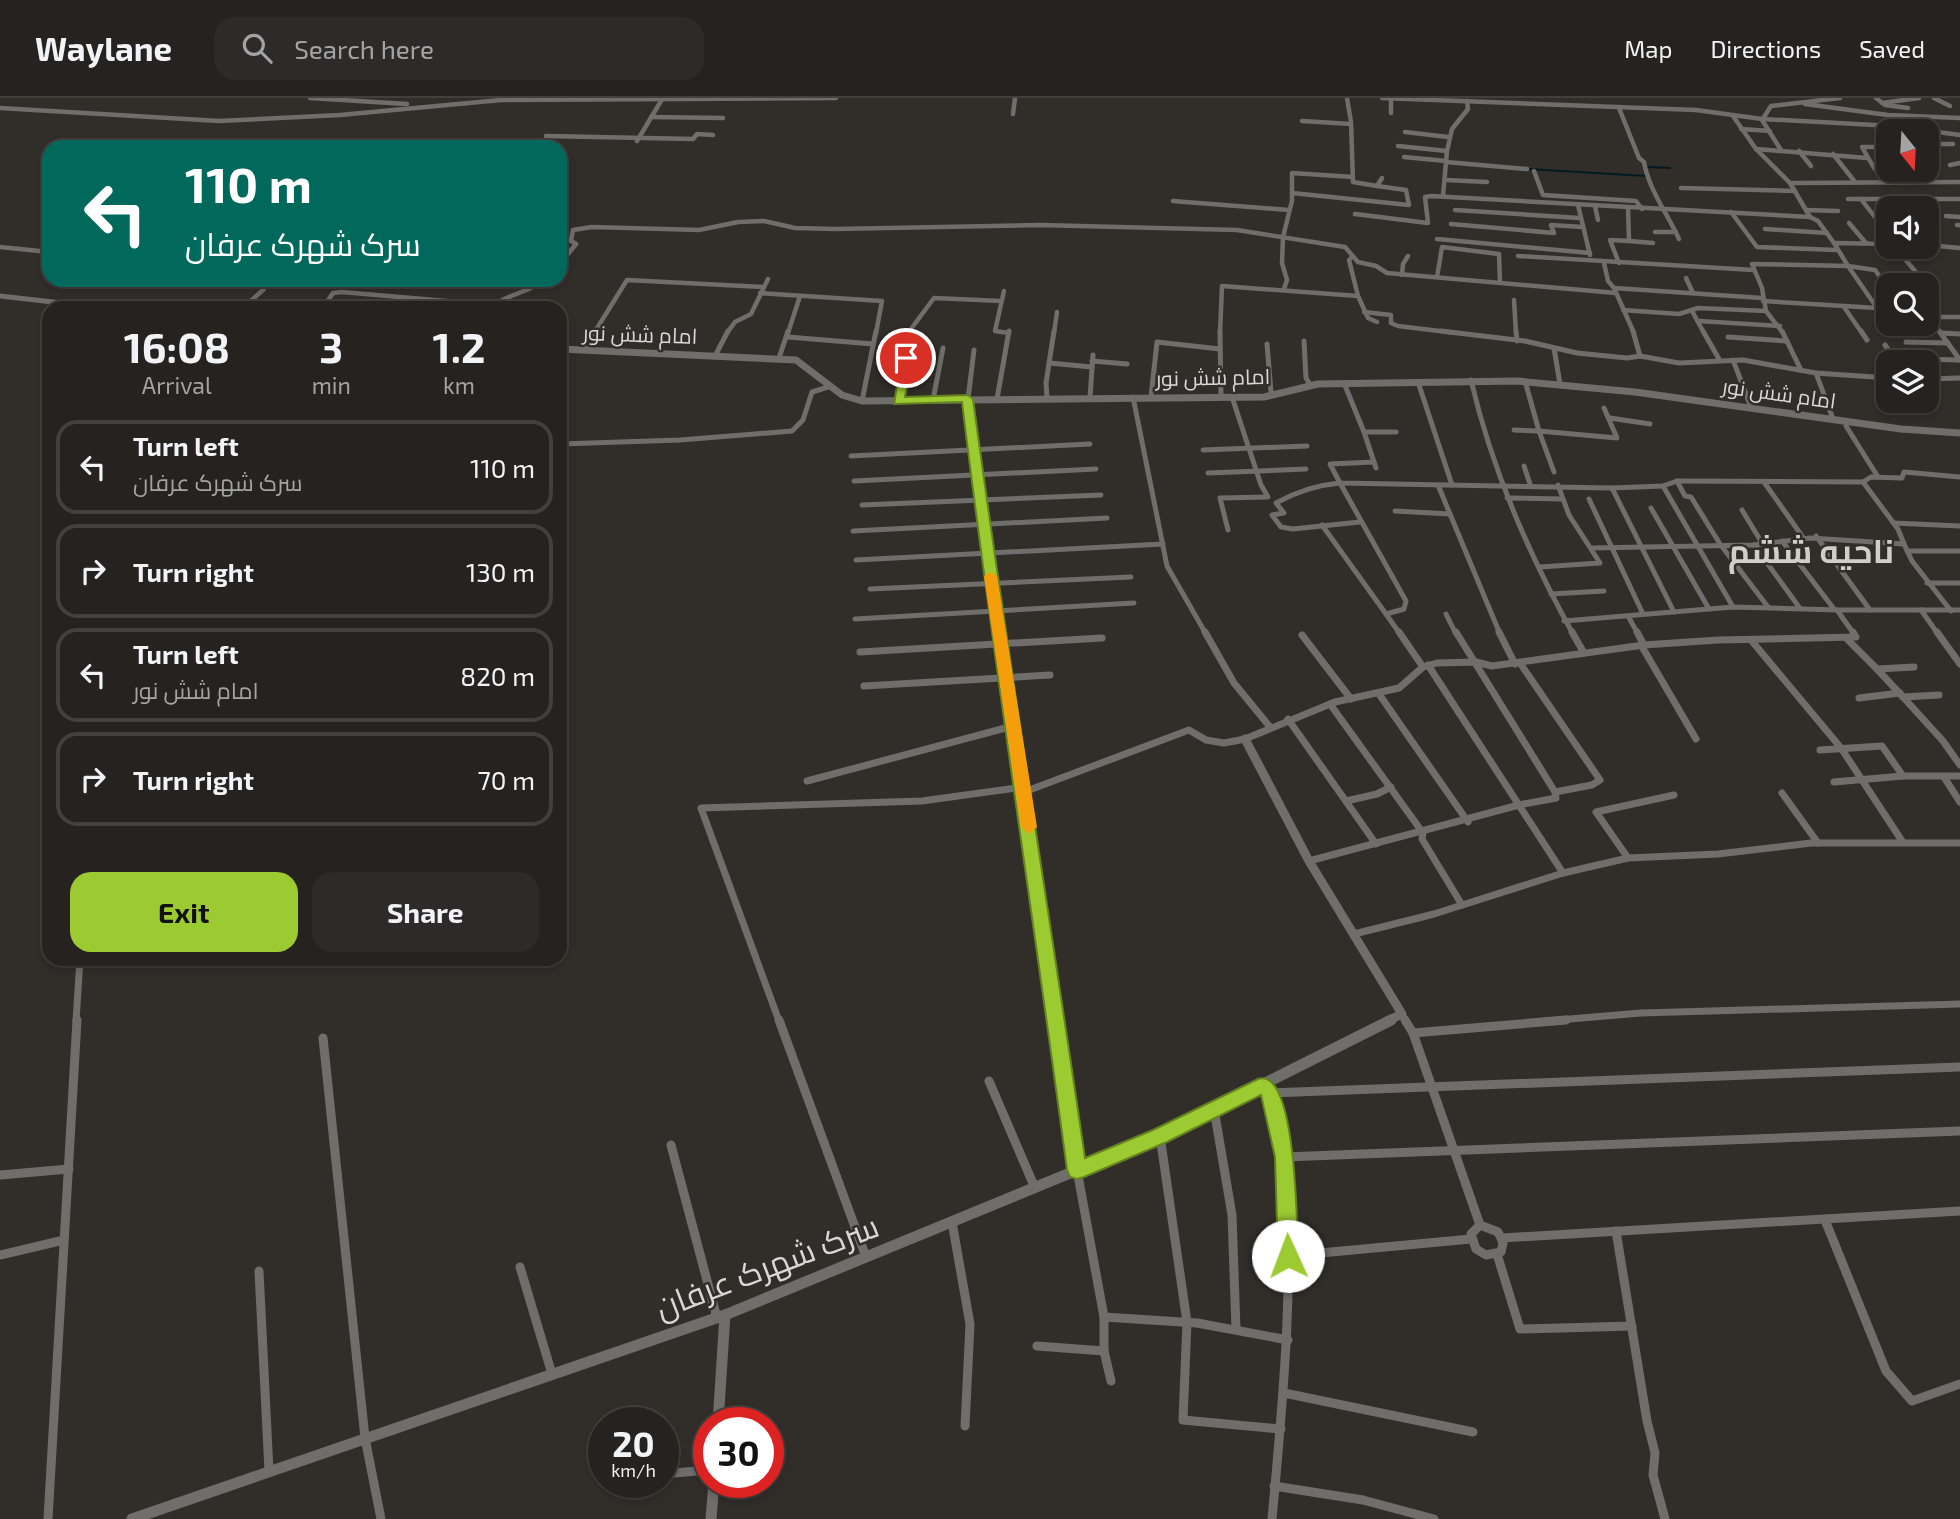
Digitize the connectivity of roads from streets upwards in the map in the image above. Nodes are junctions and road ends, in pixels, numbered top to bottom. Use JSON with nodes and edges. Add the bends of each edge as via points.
{"nodes":[{"id":1,"x":310,"y":98,"type":"edge"},
{"id":2,"x":836,"y":98,"type":"edge"},
{"id":3,"x":1015,"y":98,"type":"edge"},
{"id":4,"x":1347,"y":98,"type":"edge"},
{"id":5,"x":1382,"y":98,"type":"edge"},
{"id":6,"x":1541,"y":98,"type":"edge"},
{"id":7,"x":1802,"y":98,"type":"edge"},
{"id":8,"x":1840,"y":98,"type":"edge"},
{"id":9,"x":1876,"y":98,"type":"edge"},
{"id":10,"x":1919,"y":98,"type":"edge"},
{"id":11,"x":1934,"y":98,"type":"edge"},
{"id":12,"x":1391,"y":99,"type":"edge"},
{"id":13,"x":1429,"y":99,"type":"edge"},
{"id":14,"x":1467,"y":100,"type":"junction"},
{"id":15,"x":661,"y":101,"type":"junction"},
{"id":16,"x":1807,"y":103,"type":"junction"},
{"id":17,"x":1882,"y":103,"type":"junction"},
{"id":18,"x":1545,"y":104,"type":"junction"},
{"id":19,"x":1950,"y":106,"type":"dead end"},
{"id":20,"x":407,"y":107,"type":"junction"},
{"id":21,"x":0,"y":108,"type":"edge"},
{"id":22,"x":1619,"y":108,"type":"junction"},
{"id":23,"x":1908,"y":108,"type":"dead end"},
{"id":24,"x":1391,"y":113,"type":"dead end"},
{"id":25,"x":1013,"y":114,"type":"dead end"},
{"id":26,"x":1733,"y":116,"type":"junction"},
{"id":27,"x":651,"y":117,"type":"junction"},
{"id":28,"x":723,"y":118,"type":"dead end"},
{"id":29,"x":1960,"y":118,"type":"edge"},
{"id":30,"x":1762,"y":119,"type":"junction"},
{"id":31,"x":1302,"y":121,"type":"dead end"},
{"id":32,"x":1351,"y":124,"type":"junction"},
{"id":33,"x":1741,"y":129,"type":"junction"},
{"id":34,"x":1771,"y":131,"type":"junction"},
{"id":35,"x":1405,"y":132,"type":"dead end"},
{"id":36,"x":713,"y":135,"type":"dead end"},
{"id":37,"x":1960,"y":135,"type":"edge"},
{"id":38,"x":546,"y":136,"type":"dead end"},
{"id":39,"x":1448,"y":137,"type":"junction"},
{"id":40,"x":637,"y":139,"type":"junction"},
{"id":41,"x":1939,"y":144,"type":"edge"},
{"id":42,"x":1953,"y":144,"type":"dead end"},
{"id":43,"x":1398,"y":146,"type":"dead end"},
{"id":44,"x":1876,"y":147,"type":"edge"},
{"id":45,"x":1756,"y":149,"type":"junction"},
{"id":46,"x":1781,"y":150,"type":"junction"},
{"id":47,"x":1799,"y":151,"type":"junction"},
{"id":48,"x":1447,"y":152,"type":"junction"},
{"id":49,"x":1833,"y":154,"type":"junction"},
{"id":50,"x":1404,"y":157,"type":"dead end"},
{"id":51,"x":1867,"y":158,"type":"junction"},
{"id":52,"x":1446,"y":162,"type":"junction"},
{"id":53,"x":1960,"y":163,"type":"edge"},
{"id":54,"x":1950,"y":165,"type":"dead end"},
{"id":55,"x":1811,"y":166,"type":"dead end"},
{"id":56,"x":1876,"y":168,"type":"edge"},
{"id":57,"x":1527,"y":169,"type":"dead end"},
{"id":58,"x":1534,"y":171,"type":"dead end"},
{"id":59,"x":1353,"y":177,"type":"junction"},
{"id":60,"x":1382,"y":178,"type":"dead end"},
{"id":61,"x":1446,"y":180,"type":"junction"},
{"id":62,"x":1855,"y":182,"type":"junction"},
{"id":63,"x":1876,"y":182,"type":"edge"},
{"id":64,"x":1939,"y":182,"type":"edge"},
{"id":65,"x":1960,"y":182,"type":"edge"},
{"id":66,"x":1487,"y":183,"type":"dead end"},
{"id":67,"x":1790,"y":183,"type":"junction"},
{"id":68,"x":1377,"y":186,"type":"junction"},
{"id":69,"x":1681,"y":188,"type":"dead end"},
{"id":70,"x":1795,"y":191,"type":"junction"},
{"id":71,"x":1292,"y":194,"type":"junction"},
{"id":72,"x":1443,"y":196,"type":"junction"},
{"id":73,"x":1848,"y":199,"type":"dead end"},
{"id":74,"x":1861,"y":199,"type":"junction"},
{"id":75,"x":1876,"y":199,"type":"edge"},
{"id":76,"x":1939,"y":200,"type":"edge"},
{"id":77,"x":1959,"y":200,"type":"edge"},
{"id":78,"x":1173,"y":201,"type":"dead end"},
{"id":79,"x":1578,"y":205,"type":"junction"},
{"id":80,"x":1595,"y":206,"type":"junction"},
{"id":81,"x":1628,"y":208,"type":"junction"},
{"id":82,"x":1643,"y":209,"type":"junction"},
{"id":83,"x":1289,"y":210,"type":"junction"},
{"id":84,"x":1455,"y":210,"type":"dead end"},
{"id":85,"x":1666,"y":210,"type":"junction"},
{"id":86,"x":1806,"y":210,"type":"junction"},
{"id":87,"x":1838,"y":211,"type":"dead end"},
{"id":88,"x":1731,"y":212,"type":"junction"},
{"id":89,"x":1355,"y":214,"type":"dead end"},
{"id":90,"x":1946,"y":216,"type":"dead end"},
{"id":91,"x":1960,"y":216,"type":"edge"},
{"id":92,"x":1810,"y":217,"type":"junction"},
{"id":93,"x":1579,"y":218,"type":"junction"},
{"id":94,"x":1876,"y":218,"type":"edge"},
{"id":95,"x":1598,"y":220,"type":"dead end"},
{"id":96,"x":1451,"y":223,"type":"dead end"},
{"id":97,"x":1849,"y":223,"type":"dead end"},
{"id":98,"x":1581,"y":227,"type":"junction"},
{"id":99,"x":1765,"y":229,"type":"dead end"},
{"id":100,"x":1655,"y":232,"type":"dead end"},
{"id":101,"x":1676,"y":232,"type":"junction"},
{"id":102,"x":1827,"y":233,"type":"junction"},
{"id":103,"x":1283,"y":237,"type":"junction"},
{"id":104,"x":1437,"y":239,"type":"dead end"},
{"id":105,"x":1679,"y":239,"type":"dead end"},
{"id":106,"x":1629,"y":241,"type":"junction"},
{"id":107,"x":1653,"y":243,"type":"dead end"},
{"id":108,"x":1833,"y":243,"type":"junction"},
{"id":109,"x":1866,"y":243,"type":"junction"},
{"id":110,"x":1876,"y":243,"type":"edge"},
{"id":111,"x":1939,"y":246,"type":"edge"},
{"id":112,"x":0,"y":247,"type":"edge"},
{"id":113,"x":1766,"y":247,"type":"junction"},
{"id":114,"x":1960,"y":248,"type":"edge"},
{"id":115,"x":1836,"y":250,"type":"junction"},
{"id":116,"x":42,"y":252,"type":"edge"},
{"id":117,"x":1590,"y":253,"type":"junction"},
{"id":118,"x":1408,"y":256,"type":"dead end"},
{"id":119,"x":1518,"y":256,"type":"dead end"},
{"id":120,"x":567,"y":257,"type":"edge"},
{"id":121,"x":1352,"y":257,"type":"junction"},
{"id":122,"x":1905,"y":259,"type":"edge"},
{"id":123,"x":1591,"y":262,"type":"junction"},
{"id":124,"x":1604,"y":263,"type":"junction"},
{"id":125,"x":1619,"y":263,"type":"junction"},
{"id":126,"x":1778,"y":264,"type":"junction"},
{"id":127,"x":1848,"y":266,"type":"junction"},
{"id":128,"x":1753,"y":270,"type":"junction"},
{"id":129,"x":1877,"y":273,"type":"edge"},
{"id":130,"x":1917,"y":273,"type":"edge"},
{"id":131,"x":1402,"y":275,"type":"junction"},
{"id":132,"x":1437,"y":276,"type":"junction"},
{"id":133,"x":1686,"y":278,"type":"dead end"},
{"id":134,"x":768,"y":279,"type":"dead end"},
{"id":135,"x":1500,"y":282,"type":"junction"},
{"id":136,"x":263,"y":287,"type":"edge"},
{"id":137,"x":535,"y":287,"type":"edge"},
{"id":138,"x":1284,"y":289,"type":"junction"},
{"id":139,"x":762,"y":290,"type":"junction"},
{"id":140,"x":1615,"y":290,"type":"junction"},
{"id":141,"x":1004,"y":291,"type":"dead end"},
{"id":142,"x":1693,"y":293,"type":"junction"},
{"id":143,"x":0,"y":296,"type":"edge"},
{"id":144,"x":800,"y":296,"type":"junction"},
{"id":145,"x":1358,"y":296,"type":"junction"},
{"id":146,"x":1514,"y":300,"type":"dead end"},
{"id":147,"x":1763,"y":300,"type":"junction"},
{"id":148,"x":44,"y":301,"type":"edge"},
{"id":149,"x":251,"y":301,"type":"edge"},
{"id":150,"x":328,"y":301,"type":"edge"},
{"id":151,"x":440,"y":301,"type":"edge"},
{"id":152,"x":507,"y":301,"type":"edge"},
{"id":153,"x":1001,"y":301,"type":"junction"},
{"id":154,"x":1843,"y":306,"type":"junction"},
{"id":155,"x":1623,"y":310,"type":"junction"},
{"id":156,"x":1692,"y":311,"type":"junction"},
{"id":157,"x":1766,"y":311,"type":"junction"},
{"id":158,"x":1057,"y":312,"type":"dead end"},
{"id":159,"x":1364,"y":312,"type":"junction"},
{"id":160,"x":1939,"y":316,"type":"edge"},
{"id":161,"x":1960,"y":317,"type":"edge"},
{"id":162,"x":1699,"y":321,"type":"junction"},
{"id":163,"x":1377,"y":322,"type":"dead end"},
{"id":164,"x":1780,"y":327,"type":"junction"},
{"id":165,"x":1939,"y":330,"type":"edge"},
{"id":166,"x":1941,"y":333,"type":"junction"},
{"id":167,"x":1960,"y":334,"type":"edge"},
{"id":168,"x":788,"y":337,"type":"junction"},
{"id":169,"x":1728,"y":337,"type":"dead end"},
{"id":170,"x":1867,"y":340,"type":"dead end"},
{"id":171,"x":1304,"y":341,"type":"dead end"},
{"id":172,"x":1517,"y":341,"type":"junction"},
{"id":173,"x":1787,"y":341,"type":"junction"},
{"id":174,"x":1906,"y":342,"type":"dead end"},
{"id":175,"x":1948,"y":343,"type":"junction"},
{"id":176,"x":873,"y":344,"type":"junction"},
{"id":177,"x":1267,"y":344,"type":"dead end"},
{"id":178,"x":1885,"y":345,"type":"dead end"},
{"id":179,"x":943,"y":348,"type":"dead end"},
{"id":180,"x":1554,"y":348,"type":"junction"},
{"id":181,"x":567,"y":349,"type":"edge"},
{"id":182,"x":1220,"y":349,"type":"junction"},
{"id":183,"x":583,"y":350,"type":"junction"},
{"id":184,"x":974,"y":350,"type":"dead end"},
{"id":185,"x":1889,"y":350,"type":"edge"},
{"id":186,"x":1953,"y":350,"type":"junction"},
{"id":187,"x":1960,"y":350,"type":"edge"},
{"id":188,"x":715,"y":356,"type":"junction"},
{"id":189,"x":1640,"y":356,"type":"junction"},
{"id":190,"x":779,"y":358,"type":"junction"},
{"id":191,"x":1719,"y":359,"type":"junction"},
{"id":192,"x":1939,"y":359,"type":"edge"},
{"id":193,"x":1733,"y":360,"type":"junction"},
{"id":194,"x":1960,"y":360,"type":"edge"},
{"id":195,"x":1093,"y":361,"type":"junction"},
{"id":196,"x":1049,"y":363,"type":"junction"},
{"id":197,"x":1127,"y":364,"type":"dead end"},
{"id":198,"x":1801,"y":370,"type":"junction"},
{"id":199,"x":1816,"y":373,"type":"junction"},
{"id":200,"x":1876,"y":378,"type":"edge"},
{"id":201,"x":1960,"y":378,"type":"edge"},
{"id":202,"x":1939,"y":379,"type":"edge"},
{"id":203,"x":1471,"y":380,"type":"junction"},
{"id":204,"x":1418,"y":382,"type":"junction"},
{"id":205,"x":1525,"y":382,"type":"junction"},
{"id":206,"x":1344,"y":383,"type":"junction"},
{"id":207,"x":1560,"y":384,"type":"junction"},
{"id":208,"x":1311,"y":386,"type":"junction"},
{"id":209,"x":828,"y":387,"type":"junction"},
{"id":210,"x":1274,"y":395,"type":"junction"},
{"id":211,"x":1047,"y":397,"type":"junction"},
{"id":212,"x":1090,"y":397,"type":"junction"},
{"id":213,"x":1133,"y":397,"type":"junction"},
{"id":214,"x":1151,"y":397,"type":"junction"},
{"id":215,"x":1221,"y":397,"type":"junction"},
{"id":216,"x":1232,"y":397,"type":"junction"},
{"id":217,"x":997,"y":398,"type":"junction"},
{"id":218,"x":968,"y":399,"type":"junction"},
{"id":219,"x":933,"y":400,"type":"junction"},
{"id":220,"x":862,"y":401,"type":"junction"},
{"id":221,"x":899,"y":401,"type":"junction"},
{"id":222,"x":1751,"y":407,"type":"junction"},
{"id":223,"x":1604,"y":408,"type":"dead end"},
{"id":224,"x":1610,"y":418,"type":"junction"},
{"id":225,"x":1833,"y":419,"type":"junction"},
{"id":226,"x":1847,"y":421,"type":"junction"},
{"id":227,"x":1650,"y":424,"type":"dead end"},
{"id":228,"x":1514,"y":430,"type":"dead end"},
{"id":229,"x":1539,"y":431,"type":"junction"},
{"id":230,"x":1364,"y":432,"type":"junction"},
{"id":231,"x":1396,"y":432,"type":"dead end"},
{"id":232,"x":1960,"y":433,"type":"edge"},
{"id":233,"x":567,"y":444,"type":"edge"},
{"id":234,"x":1090,"y":444,"type":"dead end"},
{"id":235,"x":1307,"y":446,"type":"dead end"},
{"id":236,"x":1248,"y":449,"type":"junction"},
{"id":237,"x":972,"y":450,"type":"junction"},
{"id":238,"x":1203,"y":450,"type":"dead end"},
{"id":239,"x":851,"y":456,"type":"dead end"},
{"id":240,"x":1524,"y":466,"type":"dead end"},
{"id":241,"x":1306,"y":469,"type":"dead end"},
{"id":242,"x":1096,"y":470,"type":"dead end"},
{"id":243,"x":1258,"y":472,"type":"junction"},
{"id":244,"x":1554,"y":472,"type":"dead end"},
{"id":245,"x":1208,"y":473,"type":"dead end"},
{"id":246,"x":976,"y":475,"type":"junction"},
{"id":247,"x":1878,"y":477,"type":"junction"},
{"id":248,"x":1960,"y":477,"type":"edge"},
{"id":249,"x":854,"y":481,"type":"dead end"},
{"id":250,"x":1677,"y":481,"type":"junction"},
{"id":251,"x":1340,"y":482,"type":"junction"},
{"id":252,"x":1763,"y":482,"type":"junction"},
{"id":253,"x":1864,"y":482,"type":"junction"},
{"id":254,"x":1530,"y":484,"type":"junction"},
{"id":255,"x":1438,"y":485,"type":"junction"},
{"id":256,"x":1452,"y":485,"type":"junction"},
{"id":257,"x":1558,"y":485,"type":"junction"},
{"id":258,"x":1502,"y":486,"type":"junction"},
{"id":259,"x":1663,"y":486,"type":"junction"},
{"id":260,"x":1612,"y":488,"type":"junction"},
{"id":261,"x":1101,"y":495,"type":"dead end"},
{"id":262,"x":1507,"y":498,"type":"junction"},
{"id":263,"x":1563,"y":499,"type":"junction"},
{"id":264,"x":1589,"y":499,"type":"dead end"},
{"id":265,"x":980,"y":500,"type":"junction"},
{"id":266,"x":862,"y":505,"type":"dead end"},
{"id":267,"x":1651,"y":508,"type":"dead end"},
{"id":268,"x":1742,"y":510,"type":"dead end"},
{"id":269,"x":1395,"y":511,"type":"dead end"},
{"id":270,"x":1450,"y":513,"type":"junction"},
{"id":271,"x":1107,"y":518,"type":"dead end"},
{"id":272,"x":1360,"y":522,"type":"junction"},
{"id":273,"x":1893,"y":523,"type":"junction"},
{"id":274,"x":983,"y":525,"type":"junction"},
{"id":275,"x":1322,"y":525,"type":"junction"},
{"id":276,"x":1960,"y":526,"type":"edge"},
{"id":277,"x":1228,"y":530,"type":"dead end"},
{"id":278,"x":853,"y":531,"type":"dead end"},
{"id":279,"x":1802,"y":536,"type":"junction"},
{"id":280,"x":1816,"y":536,"type":"junction"},
{"id":281,"x":1782,"y":541,"type":"junction"},
{"id":282,"x":1762,"y":543,"type":"junction"},
{"id":283,"x":1163,"y":544,"type":"junction"},
{"id":284,"x":1754,"y":545,"type":"junction"},
{"id":285,"x":1722,"y":546,"type":"junction"},
{"id":286,"x":1675,"y":547,"type":"junction"},
{"id":287,"x":1698,"y":547,"type":"junction"},
{"id":288,"x":1905,"y":547,"type":"junction"},
{"id":289,"x":1591,"y":548,"type":"junction"},
{"id":290,"x":1611,"y":548,"type":"junction"},
{"id":291,"x":1641,"y":548,"type":"junction"},
{"id":292,"x":1960,"y":551,"type":"edge"},
{"id":293,"x":988,"y":553,"type":"junction"},
{"id":294,"x":856,"y":560,"type":"dead end"},
{"id":295,"x":1539,"y":567,"type":"junction"},
{"id":296,"x":1131,"y":576,"type":"dead end"},
{"id":297,"x":991,"y":583,"type":"junction"},
{"id":298,"x":1927,"y":583,"type":"junction"},
{"id":299,"x":1960,"y":583,"type":"edge"},
{"id":300,"x":870,"y":589,"type":"dead end"},
{"id":301,"x":1604,"y":591,"type":"dead end"},
{"id":302,"x":1551,"y":594,"type":"junction"},
{"id":303,"x":1134,"y":603,"type":"dead end"},
{"id":304,"x":1732,"y":607,"type":"junction"},
{"id":305,"x":1768,"y":607,"type":"junction"},
{"id":306,"x":1799,"y":607,"type":"junction"},
{"id":307,"x":1709,"y":609,"type":"junction"},
{"id":308,"x":1836,"y":609,"type":"junction"},
{"id":309,"x":1870,"y":610,"type":"junction"},
{"id":310,"x":1921,"y":610,"type":"junction"},
{"id":311,"x":1960,"y":610,"type":"edge"},
{"id":312,"x":1951,"y":611,"type":"junction"},
{"id":313,"x":1674,"y":612,"type":"junction"},
{"id":314,"x":995,"y":613,"type":"junction"},
{"id":315,"x":1386,"y":614,"type":"junction"},
{"id":316,"x":1446,"y":614,"type":"dead end"},
{"id":317,"x":1643,"y":614,"type":"junction"},
{"id":318,"x":1628,"y":616,"type":"junction"},
{"id":319,"x":855,"y":619,"type":"dead end"},
{"id":320,"x":1564,"y":621,"type":"junction"},
{"id":321,"x":1302,"y":635,"type":"dead end"},
{"id":322,"x":1102,"y":638,"type":"dead end"},
{"id":323,"x":1846,"y":638,"type":"junction"},
{"id":324,"x":1751,"y":640,"type":"junction"},
{"id":325,"x":1001,"y":644,"type":"junction"},
{"id":326,"x":1642,"y":645,"type":"junction"},
{"id":327,"x":860,"y":652,"type":"dead end"},
{"id":328,"x":1584,"y":653,"type":"junction"},
{"id":329,"x":1476,"y":662,"type":"junction"},
{"id":330,"x":1518,"y":664,"type":"junction"},
{"id":331,"x":1960,"y":664,"type":"edge"},
{"id":332,"x":1426,"y":666,"type":"junction"},
{"id":333,"x":1914,"y":667,"type":"dead end"},
{"id":334,"x":1877,"y":669,"type":"junction"},
{"id":335,"x":1050,"y":675,"type":"dead end"},
{"id":336,"x":1006,"y":676,"type":"junction"},
{"id":337,"x":864,"y":686,"type":"dead end"},
{"id":338,"x":1379,"y":694,"type":"junction"},
{"id":339,"x":1902,"y":695,"type":"junction"},
{"id":340,"x":1939,"y":695,"type":"dead end"},
{"id":341,"x":1859,"y":698,"type":"dead end"},
{"id":342,"x":1351,"y":699,"type":"junction"},
{"id":343,"x":1330,"y":704,"type":"junction"},
{"id":344,"x":1288,"y":719,"type":"junction"},
{"id":345,"x":1013,"y":726,"type":"junction"},
{"id":346,"x":1270,"y":727,"type":"junction"},
{"id":347,"x":1245,"y":739,"type":"junction"},
{"id":348,"x":1696,"y":739,"type":"dead end"},
{"id":349,"x":1841,"y":748,"type":"junction"},
{"id":350,"x":1821,"y":750,"type":"dead end"},
{"id":351,"x":1960,"y":765,"type":"edge"},
{"id":352,"x":1903,"y":776,"type":"junction"},
{"id":353,"x":1960,"y":776,"type":"edge"},
{"id":354,"x":1944,"y":777,"type":"junction"},
{"id":355,"x":1862,"y":779,"type":"junction"},
{"id":356,"x":807,"y":781,"type":"dead end"},
{"id":357,"x":1834,"y":782,"type":"dead end"},
{"id":358,"x":1391,"y":787,"type":"junction"},
{"id":359,"x":1023,"y":790,"type":"junction"},
{"id":360,"x":1555,"y":792,"type":"junction"},
{"id":361,"x":1782,"y":793,"type":"dead end"},
{"id":362,"x":1674,"y":795,"type":"dead end"},
{"id":363,"x":1346,"y":801,"type":"junction"},
{"id":364,"x":1960,"y":802,"type":"edge"},
{"id":365,"x":1519,"y":804,"type":"junction"},
{"id":366,"x":1468,"y":822,"type":"junction"},
{"id":367,"x":1423,"y":833,"type":"junction"},
{"id":368,"x":1902,"y":841,"type":"junction"},
{"id":369,"x":1818,"y":843,"type":"junction"},
{"id":370,"x":1960,"y":843,"type":"edge"},
{"id":371,"x":1376,"y":844,"type":"junction"},
{"id":372,"x":1628,"y":858,"type":"junction"},
{"id":373,"x":1309,"y":861,"type":"junction"},
{"id":374,"x":1563,"y":873,"type":"junction"},
{"id":375,"x":1462,"y":905,"type":"junction"},
{"id":376,"x":1354,"y":934,"type":"junction"},
{"id":377,"x":80,"y":966,"type":"edge"},
{"id":378,"x":1960,"y":1004,"type":"edge"},
{"id":379,"x":1402,"y":1014,"type":"junction"},
{"id":380,"x":1413,"y":1033,"type":"junction"},
{"id":381,"x":323,"y":1038,"type":"dead end"},
{"id":382,"x":1960,"y":1067,"type":"edge"},
{"id":383,"x":989,"y":1080,"type":"dead end"},
{"id":384,"x":1431,"y":1087,"type":"junction"},
{"id":385,"x":1267,"y":1089,"type":"junction"},
{"id":386,"x":1214,"y":1109,"type":"junction"},
{"id":387,"x":1960,"y":1131,"type":"edge"},
{"id":388,"x":1160,"y":1136,"type":"junction"},
{"id":389,"x":671,"y":1145,"type":"dead end"},
{"id":390,"x":1453,"y":1150,"type":"junction"},
{"id":391,"x":1284,"y":1157,"type":"junction"},
{"id":392,"x":69,"y":1169,"type":"junction"},
{"id":393,"x":1077,"y":1170,"type":"junction"},
{"id":394,"x":0,"y":1175,"type":"edge"},
{"id":395,"x":1035,"y":1188,"type":"junction"},
{"id":396,"x":1960,"y":1211,"type":"edge"},
{"id":397,"x":1825,"y":1220,"type":"junction"},
{"id":398,"x":952,"y":1222,"type":"junction"},
{"id":399,"x":1480,"y":1225,"type":"junction"},
{"id":400,"x":1616,"y":1231,"type":"junction"},
{"id":401,"x":1502,"y":1238,"type":"junction"},
{"id":402,"x":1471,"y":1239,"type":"junction"},
{"id":403,"x":65,"y":1240,"type":"junction"},
{"id":404,"x":1497,"y":1254,"type":"junction"},
{"id":405,"x":0,"y":1255,"type":"edge"},
{"id":406,"x":1288,"y":1256,"type":"junction"},
{"id":407,"x":866,"y":1257,"type":"junction"},
{"id":408,"x":520,"y":1267,"type":"dead end"},
{"id":409,"x":259,"y":1271,"type":"dead end"},
{"id":410,"x":721,"y":1316,"type":"junction"},
{"id":411,"x":1104,"y":1317,"type":"junction"},
{"id":412,"x":1187,"y":1322,"type":"junction"},
{"id":413,"x":1632,"y":1326,"type":"junction"},
{"id":414,"x":1236,"y":1329,"type":"junction"},
{"id":415,"x":1288,"y":1340,"type":"junction"},
{"id":416,"x":1037,"y":1346,"type":"dead end"},
{"id":417,"x":1104,"y":1351,"type":"junction"},
{"id":418,"x":552,"y":1374,"type":"junction"},
{"id":419,"x":1111,"y":1381,"type":"dead end"},
{"id":420,"x":1960,"y":1384,"type":"edge"},
{"id":421,"x":1284,"y":1393,"type":"junction"},
{"id":422,"x":718,"y":1407,"type":"edge"},
{"id":423,"x":965,"y":1426,"type":"dead end"},
{"id":424,"x":1281,"y":1429,"type":"junction"},
{"id":425,"x":1473,"y":1432,"type":"dead end"},
{"id":426,"x":365,"y":1438,"type":"junction"},
{"id":427,"x":269,"y":1471,"type":"junction"},
{"id":428,"x":1275,"y":1486,"type":"junction"},
{"id":429,"x":713,"y":1498,"type":"edge"},
{"id":430,"x":48,"y":1519,"type":"edge"},
{"id":431,"x":132,"y":1519,"type":"edge"},
{"id":432,"x":381,"y":1519,"type":"edge"},
{"id":433,"x":711,"y":1519,"type":"edge"},
{"id":434,"x":1272,"y":1519,"type":"edge"},
{"id":435,"x":1434,"y":1519,"type":"edge"},
{"id":436,"x":1665,"y":1519,"type":"edge"}],
"edges":[{"from":1,"to":20,"type":"street"},
{"from":2,"to":15,"type":"street"},
{"from":3,"to":25,"type":"street"},
{"from":4,"to":32,"type":"street"},
{"from":5,"to":12,"type":"street"},
{"from":6,"to":18,"type":"street"},
{"from":7,"to":16,"type":"street"},
{"from":8,"to":16,"type":"street"},
{"from":9,"to":17,"type":"street"},
{"from":10,"to":17,"type":"street"},
{"from":11,"to":19,"type":"street"},
{"from":12,"to":13,"type":"street"},
{"from":12,"to":24,"type":"street"},
{"from":13,"to":14,"type":"street"},
{"from":14,"to":18,"type":"street"},
{"from":14,"to":39,"type":"street","via":[[1468,109]]},
{"from":15,"to":20,"type":"street","via":[[501,100]]},
{"from":15,"to":27,"type":"street"},
{"from":16,"to":29,"type":"street","via":[[1888,115]]},
{"from":16,"to":30,"type":"street","via":[[1771,106]]},
{"from":17,"to":23,"type":"street"},
{"from":18,"to":22,"type":"street"},
{"from":20,"to":21,"type":"street","via":[[219,121]]},
{"from":22,"to":26,"type":"street"},
{"from":22,"to":85,"type":"street","via":[[1644,162],[1647,180]]},
{"from":26,"to":30,"type":"street"},
{"from":26,"to":33,"type":"street"},
{"from":27,"to":28,"type":"street"},
{"from":27,"to":40,"type":"street"},
{"from":30,"to":34,"type":"street"},
{"from":30,"to":37,"type":"street","via":[[1893,126]]},
{"from":31,"to":32,"type":"street"},
{"from":32,"to":59,"type":"street"},
{"from":33,"to":34,"type":"street"},
{"from":33,"to":45,"type":"street"},
{"from":34,"to":46,"type":"street"},
{"from":35,"to":39,"type":"street"},
{"from":36,"to":40,"type":"street"},
{"from":38,"to":40,"type":"street"},
{"from":39,"to":48,"type":"street"},
{"from":41,"to":42,"type":"street"},
{"from":43,"to":48,"type":"street"},
{"from":44,"to":51,"type":"street","via":[[1862,147]]},
{"from":45,"to":46,"type":"street"},
{"from":45,"to":67,"type":"street"},
{"from":46,"to":47,"type":"street"},
{"from":47,"to":49,"type":"street"},
{"from":47,"to":55,"type":"street"},
{"from":48,"to":52,"type":"street"},
{"from":49,"to":51,"type":"street"},
{"from":49,"to":62,"type":"street"},
{"from":50,"to":52,"type":"street"},
{"from":51,"to":56,"type":"street"},
{"from":52,"to":57,"type":"street"},
{"from":52,"to":61,"type":"street"},
{"from":53,"to":54,"type":"street"},
{"from":58,"to":82,"type":"street","via":[[1542,195],[1636,201]]},
{"from":59,"to":68,"type":"street","via":[[1355,183]]},
{"from":59,"to":71,"type":"street","via":[[1292,173]]},
{"from":60,"to":68,"type":"street"},
{"from":61,"to":66,"type":"street"},
{"from":61,"to":72,"type":"street"},
{"from":62,"to":63,"type":"street"},
{"from":62,"to":67,"type":"street"},
{"from":64,"to":65,"type":"street"},
{"from":67,"to":70,"type":"street"},
{"from":68,"to":71,"type":"street","via":[[1406,190],[1409,205]]},
{"from":69,"to":70,"type":"street"},
{"from":70,"to":86,"type":"street"},
{"from":71,"to":83,"type":"street"},
{"from":72,"to":79,"type":"street"},
{"from":72,"to":89,"type":"street","via":[[1425,197],[1428,223]]},
{"from":73,"to":74,"type":"street"},
{"from":74,"to":75,"type":"street"},
{"from":74,"to":94,"type":"street"},
{"from":76,"to":77,"type":"street"},
{"from":78,"to":83,"type":"street"},
{"from":79,"to":80,"type":"street"},
{"from":79,"to":93,"type":"street"},
{"from":80,"to":81,"type":"street"},
{"from":80,"to":95,"type":"street"},
{"from":81,"to":82,"type":"street"},
{"from":81,"to":106,"type":"street"},
{"from":82,"to":85,"type":"street"},
{"from":83,"to":103,"type":"street"},
{"from":84,"to":93,"type":"street"},
{"from":85,"to":88,"type":"street"},
{"from":85,"to":101,"type":"street"},
{"from":86,"to":87,"type":"street"},
{"from":86,"to":92,"type":"street"},
{"from":88,"to":92,"type":"street"},
{"from":88,"to":113,"type":"street","via":[[1757,247]]},
{"from":90,"to":91,"type":"street"},
{"from":92,"to":102,"type":"street"},
{"from":93,"to":98,"type":"street"},
{"from":96,"to":98,"type":"street","via":[[1555,233],[1551,225]]},
{"from":97,"to":109,"type":"street"},
{"from":98,"to":117,"type":"street"},
{"from":99,"to":102,"type":"street"},
{"from":100,"to":101,"type":"street"},
{"from":101,"to":105,"type":"street"},
{"from":102,"to":108,"type":"street"},
{"from":103,"to":120,"type":"street","via":[[1237,230],[1040,225],[795,228],[764,221],[699,230],[573,230],[570,236],[575,249]]},
{"from":103,"to":121,"type":"street","via":[[1345,247]]},
{"from":103,"to":138,"type":"street"},
{"from":104,"to":117,"type":"street"},
{"from":106,"to":107,"type":"street"},
{"from":106,"to":125,"type":"street","via":[[1610,240]]},
{"from":108,"to":109,"type":"street"},
{"from":108,"to":115,"type":"street"},
{"from":109,"to":110,"type":"street"},
{"from":111,"to":114,"type":"street"},
{"from":112,"to":116,"type":"street"},
{"from":113,"to":115,"type":"street"},
{"from":113,"to":126,"type":"street"},
{"from":115,"to":127,"type":"street"},
{"from":117,"to":123,"type":"street"},
{"from":118,"to":131,"type":"street"},
{"from":119,"to":123,"type":"street"},
{"from":121,"to":131,"type":"street"},
{"from":121,"to":145,"type":"street"},
{"from":122,"to":130,"type":"street"},
{"from":123,"to":124,"type":"street"},
{"from":124,"to":125,"type":"street"},
{"from":124,"to":140,"type":"street"},
{"from":125,"to":128,"type":"street"},
{"from":126,"to":127,"type":"street"},
{"from":126,"to":128,"type":"street","via":[[1752,264]]},
{"from":127,"to":129,"type":"street"},
{"from":127,"to":154,"type":"street","via":[[1877,308]]},
{"from":128,"to":147,"type":"street"},
{"from":131,"to":132,"type":"street"},
{"from":132,"to":135,"type":"street"},
{"from":132,"to":135,"type":"street","via":[[1442,247],[1499,254]]},
{"from":133,"to":142,"type":"street"},
{"from":134,"to":139,"type":"street"},
{"from":135,"to":140,"type":"street"},
{"from":136,"to":149,"type":"street"},
{"from":137,"to":152,"type":"street"},
{"from":138,"to":145,"type":"street"},
{"from":138,"to":182,"type":"street","via":[[1222,286]]},
{"from":139,"to":144,"type":"street"},
{"from":139,"to":183,"type":"street","via":[[627,280]]},
{"from":139,"to":188,"type":"street","via":[[751,314],[735,322]]},
{"from":140,"to":142,"type":"street"},
{"from":140,"to":155,"type":"street"},
{"from":141,"to":153,"type":"street"},
{"from":142,"to":147,"type":"street"},
{"from":143,"to":148,"type":"street"},
{"from":144,"to":168,"type":"street"},
{"from":144,"to":176,"type":"street","via":[[882,301]]},
{"from":145,"to":159,"type":"street"},
{"from":146,"to":172,"type":"street"},
{"from":147,"to":154,"type":"street"},
{"from":147,"to":157,"type":"street"},
{"from":150,"to":151,"type":"street","via":[[333,293],[342,292]]},
{"from":153,"to":217,"type":"street","via":[[995,331],[1009,331]]},
{"from":153,"to":221,"type":"street","via":[[934,298],[908,332]]},
{"from":154,"to":170,"type":"street"},
{"from":155,"to":156,"type":"street"},
{"from":155,"to":189,"type":"street","via":[[1635,329]]},
{"from":156,"to":157,"type":"street"},
{"from":156,"to":162,"type":"street"},
{"from":157,"to":164,"type":"street"},
{"from":158,"to":196,"type":"street"},
{"from":159,"to":163,"type":"street"},
{"from":159,"to":172,"type":"street","via":[[1391,315],[1391,323],[1398,326]]},
{"from":160,"to":161,"type":"street"},
{"from":162,"to":164,"type":"street"},
{"from":162,"to":191,"type":"street"},
{"from":164,"to":173,"type":"street"},
{"from":165,"to":166,"type":"street"},
{"from":166,"to":167,"type":"street"},
{"from":166,"to":175,"type":"street"},
{"from":168,"to":176,"type":"street"},
{"from":168,"to":190,"type":"street"},
{"from":169,"to":173,"type":"street"},
{"from":171,"to":208,"type":"street","via":[[1306,378]]},
{"from":172,"to":180,"type":"street"},
{"from":173,"to":198,"type":"street"},
{"from":174,"to":175,"type":"street"},
{"from":175,"to":186,"type":"street"},
{"from":176,"to":220,"type":"street"},
{"from":177,"to":210,"type":"street"},
{"from":178,"to":185,"type":"street"},
{"from":179,"to":219,"type":"street"},
{"from":180,"to":189,"type":"street"},
{"from":180,"to":207,"type":"street"},
{"from":181,"to":183,"type":"street","name":"امام شش نور"},
{"from":182,"to":214,"type":"street","via":[[1157,342]]},
{"from":182,"to":215,"type":"street"},
{"from":183,"to":188,"type":"street","name":"امام شش نور"},
{"from":184,"to":218,"type":"street"},
{"from":186,"to":187,"type":"street"},
{"from":186,"to":194,"type":"street"},
{"from":188,"to":190,"type":"street","name":"امام شش نور"},
{"from":189,"to":191,"type":"street","via":[[1679,363]]},
{"from":190,"to":209,"type":"street","name":"امام شش نور","via":[[808,365]]},
{"from":191,"to":193,"type":"street"},
{"from":192,"to":194,"type":"street"},
{"from":193,"to":198,"type":"street"},
{"from":193,"to":222,"type":"street"},
{"from":195,"to":196,"type":"street"},
{"from":195,"to":197,"type":"street"},
{"from":195,"to":212,"type":"street"},
{"from":196,"to":211,"type":"street"},
{"from":198,"to":199,"type":"street"},
{"from":199,"to":200,"type":"street"},
{"from":199,"to":225,"type":"street"},
{"from":201,"to":202,"type":"street"},
{"from":203,"to":204,"type":"street","name":"امام شش نور"},
{"from":203,"to":205,"type":"street","name":"امام شش نور"},
{"from":203,"to":258,"type":"street"},
{"from":204,"to":206,"type":"street","name":"امام شش نور"},
{"from":204,"to":256,"type":"street"},
{"from":205,"to":207,"type":"street","name":"امام شش نور"},
{"from":205,"to":229,"type":"street"},
{"from":206,"to":208,"type":"street","name":"امام شش نور"},
{"from":206,"to":230,"type":"street"},
{"from":207,"to":222,"type":"street","name":"امام شش نور"},
{"from":208,"to":210,"type":"street","name":"امام شش نور"},
{"from":209,"to":220,"type":"street","name":"امام شش نور","via":[[840,396]]},
{"from":209,"to":233,"type":"street","via":[[812,392],[803,420],[792,431]]},
{"from":210,"to":216,"type":"street","name":"امام شش نور"},
{"from":211,"to":212,"type":"street","name":"امام شش نور"},
{"from":211,"to":217,"type":"street","name":"امام شش نور"},
{"from":212,"to":213,"type":"street","name":"امام شش نور"},
{"from":213,"to":214,"type":"street","name":"امام شش نور"},
{"from":213,"to":283,"type":"street"},
{"from":214,"to":215,"type":"street","name":"امام شش نور"},
{"from":215,"to":216,"type":"street","name":"امام شش نور"},
{"from":216,"to":236,"type":"street"},
{"from":217,"to":218,"type":"street","name":"امام شش نور"},
{"from":218,"to":219,"type":"street","name":"امام شش نور"},
{"from":218,"to":237,"type":"street"},
{"from":219,"to":221,"type":"street","name":"امام شش نور"},
{"from":220,"to":221,"type":"street","name":"امام شش نور"},
{"from":222,"to":225,"type":"street","name":"امام شش نور"},
{"from":223,"to":224,"type":"street"},
{"from":224,"to":227,"type":"street"},
{"from":224,"to":229,"type":"street","via":[[1617,438]]},
{"from":225,"to":226,"type":"street","name":"امام شش نور"},
{"from":226,"to":232,"type":"street","name":"امام شش نور"},
{"from":226,"to":247,"type":"street"},
{"from":228,"to":229,"type":"street"},
{"from":229,"to":244,"type":"street"},
{"from":230,"to":231,"type":"street"},
{"from":230,"to":251,"type":"street","via":[[1375,465],[1330,464]]},
{"from":234,"to":237,"type":"street"},
{"from":235,"to":236,"type":"street"},
{"from":236,"to":238,"type":"street"},
{"from":236,"to":243,"type":"street"},
{"from":237,"to":239,"type":"street"},
{"from":237,"to":246,"type":"street"},
{"from":240,"to":254,"type":"street"},
{"from":241,"to":243,"type":"street"},
{"from":242,"to":246,"type":"street"},
{"from":243,"to":245,"type":"street"},
{"from":243,"to":277,"type":"street","via":[[1268,497],[1220,499]]},
{"from":246,"to":249,"type":"street"},
{"from":246,"to":265,"type":"street"},
{"from":247,"to":248,"type":"street","via":[[1902,478],[1902,473],[1908,472]]},
{"from":247,"to":253,"type":"street"},
{"from":250,"to":252,"type":"street"},
{"from":250,"to":259,"type":"street"},
{"from":250,"to":285,"type":"street"},
{"from":251,"to":255,"type":"street"},
{"from":251,"to":272,"type":"street"},
{"from":251,"to":275,"type":"street","via":[[1316,485],[1286,498],[1276,503],[1284,513],[1272,515],[1280,527]]},
{"from":252,"to":253,"type":"street"},
{"from":252,"to":279,"type":"street"},
{"from":253,"to":273,"type":"street"},
{"from":254,"to":257,"type":"street"},
{"from":254,"to":258,"type":"street"},
{"from":255,"to":256,"type":"street"},
{"from":255,"to":270,"type":"street"},
{"from":256,"to":258,"type":"street"},
{"from":257,"to":260,"type":"street"},
{"from":257,"to":263,"type":"street"},
{"from":258,"to":262,"type":"street"},
{"from":259,"to":260,"type":"street"},
{"from":259,"to":287,"type":"street"},
{"from":260,"to":291,"type":"street"},
{"from":261,"to":265,"type":"street"},
{"from":262,"to":263,"type":"street"},
{"from":262,"to":295,"type":"street"},
{"from":263,"to":289,"type":"street"},
{"from":264,"to":290,"type":"street"},
{"from":265,"to":266,"type":"street"},
{"from":265,"to":274,"type":"street"},
{"from":267,"to":286,"type":"street"},
{"from":268,"to":282,"type":"street"},
{"from":269,"to":270,"type":"street"},
{"from":270,"to":330,"type":"street","via":[[1493,619]]},
{"from":271,"to":274,"type":"street"},
{"from":272,"to":275,"type":"street"},
{"from":272,"to":315,"type":"street","via":[[1406,601],[1404,609]]},
{"from":273,"to":276,"type":"street"},
{"from":273,"to":288,"type":"street"},
{"from":274,"to":278,"type":"street"},
{"from":274,"to":293,"type":"street"},
{"from":275,"to":315,"type":"street"},
{"from":279,"to":280,"type":"street"},
{"from":279,"to":281,"type":"street"},
{"from":280,"to":288,"type":"street"},
{"from":280,"to":309,"type":"street"},
{"from":281,"to":282,"type":"street"},
{"from":281,"to":308,"type":"street"},
{"from":282,"to":284,"type":"street"},
{"from":283,"to":293,"type":"street"},
{"from":283,"to":346,"type":"street","via":[[1167,566],[1234,683]]},
{"from":284,"to":285,"type":"street"},
{"from":284,"to":306,"type":"street"},
{"from":285,"to":287,"type":"street"},
{"from":285,"to":305,"type":"street"},
{"from":286,"to":287,"type":"street"},
{"from":286,"to":291,"type":"street"},
{"from":286,"to":307,"type":"street"},
{"from":287,"to":304,"type":"street"},
{"from":288,"to":292,"type":"street"},
{"from":288,"to":298,"type":"street"},
{"from":289,"to":290,"type":"street"},
{"from":289,"to":295,"type":"street","via":[[1600,564]]},
{"from":290,"to":291,"type":"street"},
{"from":290,"to":317,"type":"street"},
{"from":291,"to":313,"type":"street"},
{"from":293,"to":294,"type":"street"},
{"from":293,"to":297,"type":"street"},
{"from":295,"to":302,"type":"street"},
{"from":296,"to":297,"type":"street"},
{"from":297,"to":300,"type":"street"},
{"from":297,"to":314,"type":"street"},
{"from":298,"to":299,"type":"street"},
{"from":298,"to":312,"type":"street"},
{"from":301,"to":302,"type":"street"},
{"from":302,"to":320,"type":"street"},
{"from":303,"to":314,"type":"street"},
{"from":304,"to":305,"type":"street"},
{"from":304,"to":307,"type":"street"},
{"from":305,"to":306,"type":"street"},
{"from":306,"to":308,"type":"street"},
{"from":307,"to":313,"type":"street"},
{"from":308,"to":309,"type":"street"},
{"from":308,"to":323,"type":"street","via":[[1856,637]]},
{"from":309,"to":310,"type":"street"},
{"from":310,"to":312,"type":"street"},
{"from":310,"to":331,"type":"street"},
{"from":311,"to":312,"type":"street"},
{"from":313,"to":317,"type":"street"},
{"from":314,"to":319,"type":"street"},
{"from":314,"to":325,"type":"street"},
{"from":315,"to":332,"type":"street"},
{"from":316,"to":329,"type":"street"},
{"from":317,"to":318,"type":"street"},
{"from":318,"to":320,"type":"street"},
{"from":318,"to":326,"type":"street"},
{"from":320,"to":328,"type":"street"},
{"from":321,"to":342,"type":"street"},
{"from":322,"to":325,"type":"street"},
{"from":323,"to":324,"type":"street"},
{"from":323,"to":334,"type":"street"},
{"from":324,"to":326,"type":"street"},
{"from":324,"to":349,"type":"street"},
{"from":325,"to":327,"type":"street"},
{"from":325,"to":336,"type":"street"},
{"from":326,"to":328,"type":"street"},
{"from":326,"to":348,"type":"street"},
{"from":328,"to":330,"type":"street"},
{"from":329,"to":330,"type":"street"},
{"from":329,"to":332,"type":"street"},
{"from":329,"to":360,"type":"street"},
{"from":330,"to":360,"type":"street","via":[[1600,780]]},
{"from":332,"to":338,"type":"street","via":[[1399,688]]},
{"from":332,"to":365,"type":"street"},
{"from":333,"to":334,"type":"street"},
{"from":334,"to":339,"type":"street"},
{"from":335,"to":336,"type":"street"},
{"from":336,"to":337,"type":"street"},
{"from":336,"to":345,"type":"street"},
{"from":338,"to":342,"type":"street"},
{"from":338,"to":366,"type":"street"},
{"from":339,"to":340,"type":"street"},
{"from":339,"to":341,"type":"street"},
{"from":339,"to":351,"type":"street"},
{"from":342,"to":343,"type":"street"},
{"from":343,"to":344,"type":"street"},
{"from":343,"to":358,"type":"street"},
{"from":344,"to":346,"type":"street"},
{"from":344,"to":363,"type":"street"},
{"from":345,"to":356,"type":"street"},
{"from":345,"to":359,"type":"street"},
{"from":346,"to":347,"type":"street"},
{"from":347,"to":359,"type":"street","via":[[1224,743],[1189,730]]},
{"from":347,"to":373,"type":"street"},
{"from":349,"to":350,"type":"street"},
{"from":349,"to":352,"type":"street","via":[[1882,746]]},
{"from":349,"to":355,"type":"street"},
{"from":352,"to":354,"type":"street"},
{"from":352,"to":355,"type":"street"},
{"from":353,"to":354,"type":"street"},
{"from":354,"to":364,"type":"street"},
{"from":355,"to":357,"type":"street"},
{"from":355,"to":368,"type":"street"},
{"from":358,"to":363,"type":"street"},
{"from":358,"to":367,"type":"street"},
{"from":359,"to":393,"type":"street"},
{"from":359,"to":407,"type":"street","via":[[922,801],[701,808]]},
{"from":360,"to":365,"type":"street","via":[[1556,797]]},
{"from":361,"to":369,"type":"street"},
{"from":362,"to":372,"type":"street","via":[[1596,812]]},
{"from":363,"to":371,"type":"street"},
{"from":365,"to":366,"type":"street"},
{"from":365,"to":374,"type":"street"},
{"from":366,"to":367,"type":"street"},
{"from":367,"to":371,"type":"street"},
{"from":367,"to":375,"type":"street","via":[[1422,839]]},
{"from":368,"to":369,"type":"street"},
{"from":368,"to":370,"type":"street"},
{"from":369,"to":372,"type":"street"},
{"from":371,"to":373,"type":"street"},
{"from":372,"to":374,"type":"street"},
{"from":373,"to":376,"type":"street"},
{"from":374,"to":375,"type":"street"},
{"from":375,"to":376,"type":"street"},
{"from":376,"to":379,"type":"street"},
{"from":377,"to":392,"type":"street"},
{"from":378,"to":380,"type":"street","via":[[1641,1013]]},
{"from":379,"to":380,"type":"street"},
{"from":379,"to":385,"type":"street","name":"سرک شهرک عرفان"},
{"from":380,"to":384,"type":"street"},
{"from":381,"to":426,"type":"street"},
{"from":382,"to":384,"type":"street"},
{"from":383,"to":395,"type":"street"},
{"from":384,"to":385,"type":"street"},
{"from":384,"to":390,"type":"street"},
{"from":385,"to":386,"type":"street","name":"سرک شهرک عرفان"},
{"from":385,"to":391,"type":"street"},
{"from":386,"to":388,"type":"street","name":"سرک شهرک عرفان"},
{"from":386,"to":414,"type":"street","via":[[1232,1215]]},
{"from":387,"to":390,"type":"street"},
{"from":388,"to":393,"type":"street","name":"سرک شهرک عرفان"},
{"from":388,"to":412,"type":"street"},
{"from":389,"to":410,"type":"street"},
{"from":390,"to":391,"type":"street"},
{"from":390,"to":399,"type":"street"},
{"from":391,"to":406,"type":"street"},
{"from":392,"to":394,"type":"street"},
{"from":392,"to":403,"type":"street"},
{"from":393,"to":395,"type":"street","name":"سرک شهرک عرفان"},
{"from":393,"to":411,"type":"street"},
{"from":395,"to":398,"type":"street","name":"سرک شهرک عرفان"},
{"from":396,"to":397,"type":"street"},
{"from":397,"to":400,"type":"street"},
{"from":397,"to":420,"type":"street","via":[[1885,1370],[1912,1401]]},
{"from":398,"to":407,"type":"street","name":"سرک شهرک عرفان"},
{"from":398,"to":423,"type":"street","via":[[970,1324]]},
{"from":399,"to":401,"type":"street","via":[[1495,1229]]},
{"from":399,"to":402,"type":"street","via":[[1472,1230]]},
{"from":400,"to":401,"type":"street"},
{"from":400,"to":413,"type":"street"},
{"from":401,"to":404,"type":"street","via":[[1503,1247]]},
{"from":402,"to":404,"type":"street","via":[[1481,1252]]},
{"from":402,"to":406,"type":"street"},
{"from":403,"to":405,"type":"street"},
{"from":403,"to":430,"type":"street"},
{"from":404,"to":413,"type":"street","via":[[1520,1329]]},
{"from":406,"to":415,"type":"street"},
{"from":407,"to":410,"type":"street","name":"سرک شهرک عرفان"},
{"from":408,"to":418,"type":"street"},
{"from":409,"to":427,"type":"street"},
{"from":410,"to":418,"type":"street","name":"سرک شهرک عرفان"},
{"from":410,"to":422,"type":"street"},
{"from":411,"to":412,"type":"street"},
{"from":411,"to":417,"type":"street"},
{"from":412,"to":414,"type":"street"},
{"from":412,"to":424,"type":"street","via":[[1183,1420]]},
{"from":413,"to":436,"type":"street","via":[[1656,1453],[1653,1475]]},
{"from":414,"to":415,"type":"street"},
{"from":415,"to":421,"type":"street"},
{"from":416,"to":417,"type":"street"},
{"from":417,"to":419,"type":"street"},
{"from":418,"to":426,"type":"street","name":"سرک شهرک عرفان"},
{"from":421,"to":424,"type":"street"},
{"from":421,"to":425,"type":"street"},
{"from":424,"to":428,"type":"street"},
{"from":426,"to":427,"type":"street","name":"سرک شهرک عرفان"},
{"from":426,"to":432,"type":"street"},
{"from":427,"to":431,"type":"street","name":"سرک شهرک عرفان"},
{"from":428,"to":434,"type":"street"},
{"from":428,"to":435,"type":"street","via":[[1363,1500]]},
{"from":429,"to":433,"type":"street"}]}
